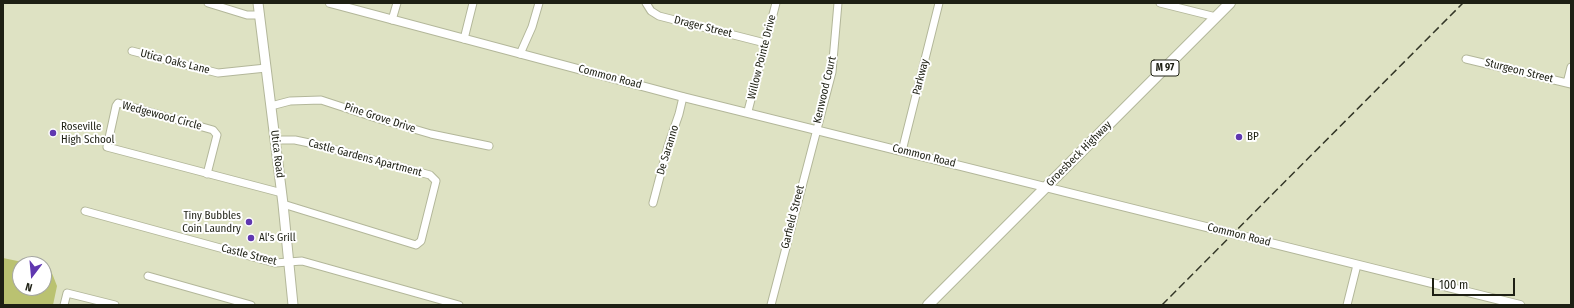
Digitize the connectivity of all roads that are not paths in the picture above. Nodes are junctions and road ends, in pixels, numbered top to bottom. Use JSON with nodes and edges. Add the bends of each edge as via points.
{"nodes":[{"id":1,"x":208,"y":3,"type":"edge"},
{"id":2,"x":258,"y":3,"type":"edge"},
{"id":3,"x":330,"y":3,"type":"edge"},
{"id":4,"x":397,"y":3,"type":"edge"},
{"id":5,"x":473,"y":3,"type":"edge"},
{"id":6,"x":539,"y":3,"type":"edge"},
{"id":7,"x":646,"y":3,"type":"edge"},
{"id":8,"x":776,"y":3,"type":"edge"},
{"id":9,"x":838,"y":3,"type":"edge"},
{"id":10,"x":939,"y":3,"type":"edge"},
{"id":11,"x":1160,"y":3,"type":"edge"},
{"id":12,"x":1230,"y":3,"type":"edge"},
{"id":13,"x":260,"y":16,"type":"junction"},
{"id":14,"x":1216,"y":17,"type":"junction"},
{"id":15,"x":392,"y":20,"type":"junction"},
{"id":16,"x":464,"y":39,"type":"junction"},
{"id":17,"x":765,"y":43,"type":"junction"},
{"id":18,"x":132,"y":51,"type":"dead end"},
{"id":19,"x":520,"y":54,"type":"junction"},
{"id":20,"x":1466,"y":59,"type":"dead end"},
{"id":21,"x":1571,"y":67,"type":"edge"},
{"id":22,"x":266,"y":68,"type":"junction"},
{"id":23,"x":1569,"y":84,"type":"edge"},
{"id":24,"x":683,"y":97,"type":"junction"},
{"id":25,"x":271,"y":106,"type":"junction"},
{"id":26,"x":748,"y":112,"type":"junction"},
{"id":27,"x":816,"y":129,"type":"junction"},
{"id":28,"x":275,"y":140,"type":"junction"},
{"id":29,"x":489,"y":146,"type":"dead end"},
{"id":30,"x":902,"y":151,"type":"junction"},
{"id":31,"x":207,"y":174,"type":"junction"},
{"id":32,"x":1046,"y":187,"type":"junction"},
{"id":33,"x":282,"y":193,"type":"junction"},
{"id":34,"x":653,"y":203,"type":"dead end"},
{"id":35,"x":283,"y":204,"type":"junction"},
{"id":36,"x":85,"y":211,"type":"dead end"},
{"id":37,"x":288,"y":262,"type":"junction"},
{"id":38,"x":1357,"y":265,"type":"junction"},
{"id":39,"x":148,"y":276,"type":"dead end"},
{"id":40,"x":64,"y":305,"type":"edge"},
{"id":41,"x":115,"y":305,"type":"edge"},
{"id":42,"x":251,"y":305,"type":"edge"},
{"id":43,"x":294,"y":305,"type":"edge"},
{"id":44,"x":459,"y":305,"type":"edge"},
{"id":45,"x":771,"y":305,"type":"edge"},
{"id":46,"x":928,"y":305,"type":"edge"},
{"id":47,"x":1347,"y":305,"type":"edge"},
{"id":48,"x":1520,"y":305,"type":"edge"}],
"edges":[{"from":1,"to":13,"type":"street","via":[[247,15]]},
{"from":2,"to":13,"type":"main road","name":"Utica Road"},
{"from":3,"to":15,"type":"street","name":"Common Road"},
{"from":4,"to":15,"type":"street"},
{"from":5,"to":16,"type":"street"},
{"from":6,"to":19,"type":"street"},
{"from":7,"to":17,"type":"street","name":"Drager Street","via":[[651,11],[659,16]]},
{"from":8,"to":17,"type":"street","name":"Willow Pointe Drive"},
{"from":9,"to":27,"type":"street","name":"Kenwood Court","via":[[832,72]]},
{"from":10,"to":30,"type":"street","name":"Parkway"},
{"from":11,"to":14,"type":"street"},
{"from":12,"to":14,"type":"main road","name":"Groesbeck Highway","number":"M 97"},
{"from":13,"to":22,"type":"main road","name":"Utica Road"},
{"from":14,"to":32,"type":"main road","name":"Groesbeck Highway","number":"M 97"},
{"from":15,"to":16,"type":"street","name":"Common Road"},
{"from":16,"to":19,"type":"street","name":"Common Road"},
{"from":17,"to":26,"type":"street","name":"Willow Pointe Drive"},
{"from":18,"to":22,"type":"street","name":"Utica Oaks Lane","via":[[218,73]]},
{"from":19,"to":24,"type":"street","name":"Common Road"},
{"from":20,"to":23,"type":"street","name":"Sturgeon Street"},
{"from":21,"to":23,"type":"street"},
{"from":22,"to":25,"type":"main road","name":"Utica Road"},
{"from":24,"to":26,"type":"street","name":"Common Road"},
{"from":24,"to":34,"type":"street","name":"De Saranno"},
{"from":25,"to":28,"type":"main road","name":"Utica Road"},
{"from":25,"to":29,"type":"street","name":"Pine Grove Drive","via":[[290,101],[321,100],[431,134]]},
{"from":26,"to":27,"type":"street","name":"Common Road"},
{"from":27,"to":30,"type":"street","name":"Common Road"},
{"from":27,"to":45,"type":"street","name":"Garfield Street"},
{"from":28,"to":33,"type":"main road","name":"Utica Road"},
{"from":28,"to":35,"type":"street","name":"Castle Gardens Apartment","via":[[295,140],[314,144],[430,175],[436,182],[421,241],[416,245]]},
{"from":30,"to":32,"type":"street","name":"Common Road"},
{"from":31,"to":31,"type":"street","name":"Wedgewood Circle","via":[[107,147],[118,103],[213,130],[217,135]]},
{"from":31,"to":33,"type":"street","name":"Wedgewood Circle"},
{"from":32,"to":38,"type":"street","name":"Common Road"},
{"from":32,"to":46,"type":"main road","name":"Groesbeck Highway","number":"M 97"},
{"from":33,"to":35,"type":"main road","name":"Utica Road"},
{"from":35,"to":37,"type":"main road","name":"Utica Road"},
{"from":36,"to":37,"type":"street","name":"Castle Street","via":[[275,263]]},
{"from":37,"to":43,"type":"main road","name":"Utica Road"},
{"from":37,"to":44,"type":"street","name":"Castle Street","via":[[302,261]]},
{"from":38,"to":47,"type":"street"},
{"from":38,"to":48,"type":"street","name":"Common Road"},
{"from":39,"to":42,"type":"street"},
{"from":40,"to":41,"type":"street","via":[[68,293]]}]}
